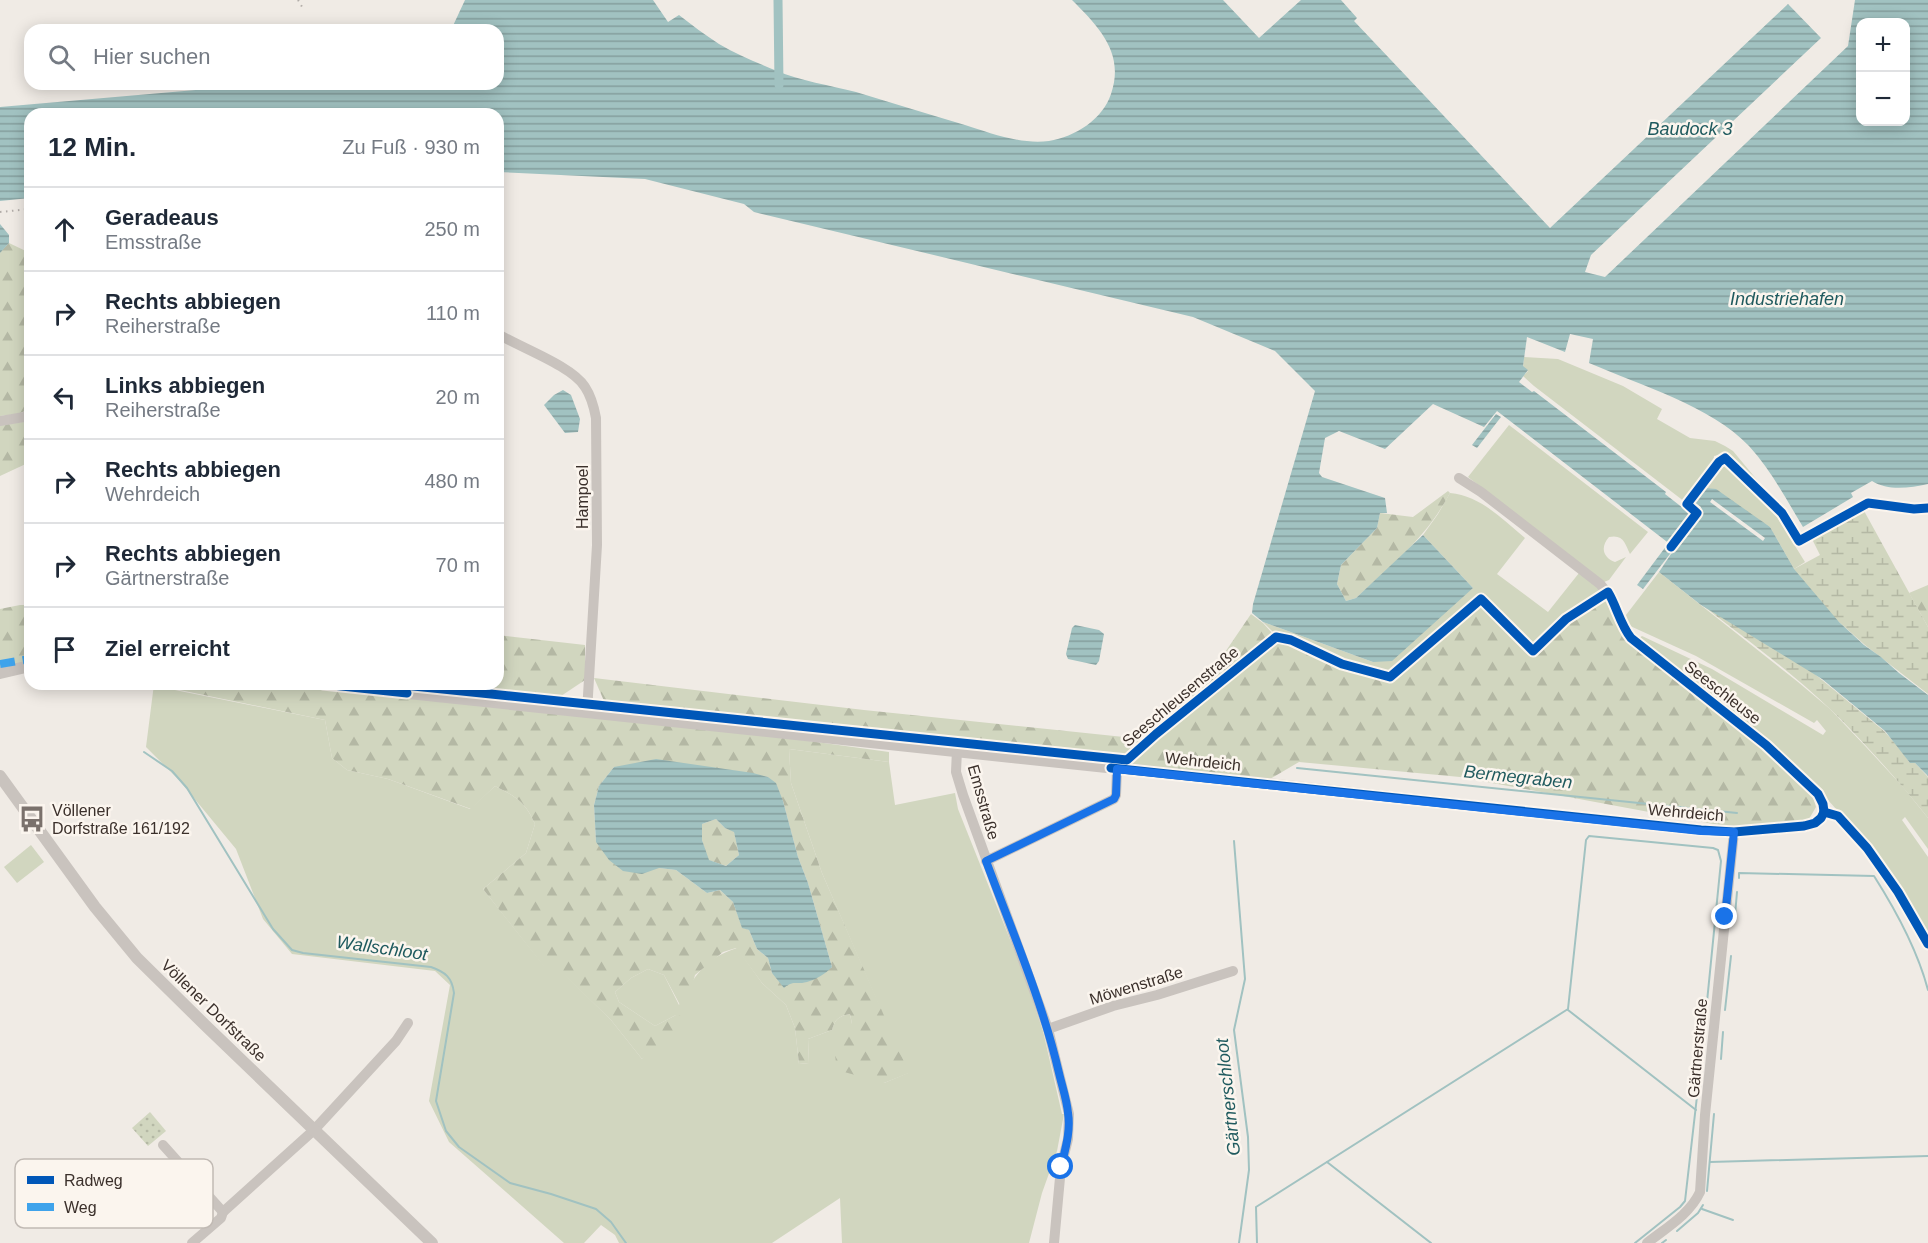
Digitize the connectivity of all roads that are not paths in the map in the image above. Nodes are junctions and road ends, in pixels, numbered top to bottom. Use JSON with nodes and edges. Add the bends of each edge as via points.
{"nodes":[{"id":1,"x":504,"y":337,"type":"edge"},
{"id":2,"x":24,"y":417,"type":"edge"},
{"id":3,"x":0,"y":421,"type":"edge"},
{"id":4,"x":1459,"y":477,"type":"dead end"},
{"id":5,"x":1261,"y":648,"type":"dead end"},
{"id":6,"x":24,"y":667,"type":"edge"},
{"id":7,"x":0,"y":673,"type":"edge"},
{"id":8,"x":380,"y":690,"type":"edge"},
{"id":9,"x":587,"y":712,"type":"junction"},
{"id":10,"x":957,"y":750,"type":"junction"},
{"id":11,"x":1121,"y":769,"type":"junction"},
{"id":12,"x":0,"y":776,"type":"edge"},
{"id":13,"x":1824,"y":812,"type":"joint"},
{"id":14,"x":1734,"y":832,"type":"junction"},
{"id":15,"x":986,"y":861,"type":"junction"},
{"id":16,"x":1233,"y":971,"type":"dead end"},
{"id":17,"x":408,"y":1023,"type":"dead end"},
{"id":18,"x":1048,"y":1029,"type":"junction"},
{"id":19,"x":314,"y":1130,"type":"junction"},
{"id":20,"x":163,"y":1145,"type":"dead end"},
{"id":21,"x":176,"y":1159,"type":"edge"},
{"id":22,"x":213,"y":1201,"type":"edge"},
{"id":23,"x":223,"y":1212,"type":"junction"},
{"id":24,"x":213,"y":1225,"type":"edge"},
{"id":25,"x":209,"y":1228,"type":"edge"},
{"id":26,"x":192,"y":1243,"type":"edge"},
{"id":27,"x":432,"y":1243,"type":"edge"},
{"id":28,"x":1054,"y":1243,"type":"edge"},
{"id":29,"x":1647,"y":1243,"type":"edge"}],
"edges":[{"from":1,"to":9,"type":"street","name":"Hampoel","via":[[575,375],[592,401],[596,418],[597,544]]},
{"from":2,"to":3,"type":"street"},
{"from":4,"to":13,"type":"street","name":"Seeschleuse","via":[[1600,584],[1614,602],[1631,638],[1766,745],[1818,794]]},
{"from":5,"to":11,"type":"street","name":"Seeschleusenstraße","via":[[1137,750]]},
{"from":6,"to":7,"type":"street"},
{"from":8,"to":9,"type":"street","name":"Wehrdeich"},
{"from":9,"to":10,"type":"street","name":"Wehrdeich"},
{"from":10,"to":11,"type":"street","name":"Wehrdeich"},
{"from":10,"to":15,"type":"street","name":"Emsstraße","via":[[956,771]]},
{"from":11,"to":14,"type":"street","name":"Wehrdeich"},
{"from":11,"to":15,"type":"street","via":[[1114,799]]},
{"from":12,"to":19,"type":"street","name":"Völlener Dorfstraße","via":[[131,951]]},
{"from":13,"to":14,"type":"street","name":"Wehrdeich","via":[[1815,823],[1804,826]]},
{"from":14,"to":29,"type":"street","name":"Gärtnerstraße","via":[[1700,1192],[1686,1212]]},
{"from":15,"to":18,"type":"street","name":"Emsstraße"},
{"from":16,"to":18,"type":"street","name":"Möwenstraße"},
{"from":17,"to":19,"type":"street"},
{"from":18,"to":28,"type":"street","name":"Emsstraße","via":[[1069,1114]]},
{"from":19,"to":23,"type":"street"},
{"from":19,"to":27,"type":"street","name":"Völlener Dorfstraße"},
{"from":20,"to":21,"type":"street"},
{"from":22,"to":23,"type":"street"},
{"from":23,"to":24,"type":"street"},
{"from":25,"to":26,"type":"street"}]}
